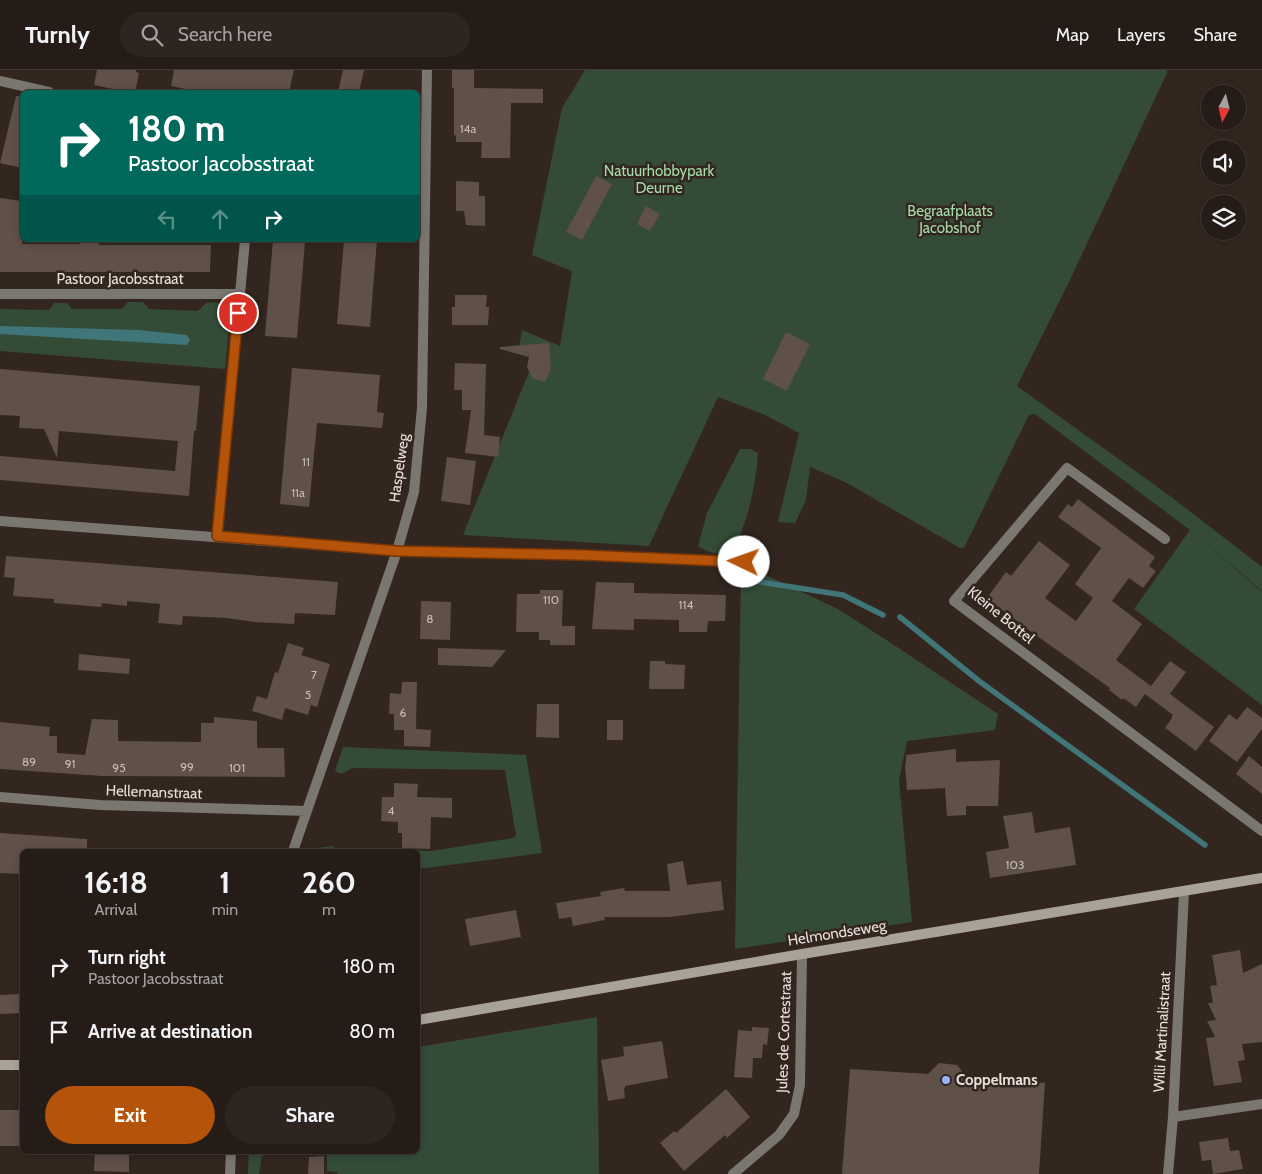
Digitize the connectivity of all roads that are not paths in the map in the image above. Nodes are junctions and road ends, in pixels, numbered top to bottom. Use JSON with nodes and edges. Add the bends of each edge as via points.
{"nodes":[{"id":1,"x":427,"y":70,"type":"edge"},
{"id":2,"x":0,"y":81,"type":"edge"},
{"id":3,"x":40,"y":90,"type":"edge"},
{"id":4,"x":422,"y":174,"type":"edge"},
{"id":5,"x":245,"y":242,"type":"edge"},
{"id":6,"x":0,"y":294,"type":"edge"},
{"id":7,"x":240,"y":294,"type":"junction"},
{"id":8,"x":0,"y":521,"type":"edge"},
{"id":9,"x":217,"y":536,"type":"junction"},
{"id":10,"x":1164,"y":539,"type":"dead end"},
{"id":11,"x":397,"y":551,"type":"junction"},
{"id":12,"x":744,"y":562,"type":"dead end"},
{"id":13,"x":0,"y":796,"type":"edge"},
{"id":14,"x":307,"y":811,"type":"junction"},
{"id":15,"x":1262,"y":831,"type":"edge"},
{"id":16,"x":294,"y":849,"type":"edge"},
{"id":17,"x":1262,"y":878,"type":"edge"},
{"id":18,"x":1184,"y":892,"type":"junction"},
{"id":19,"x":802,"y":954,"type":"junction"},
{"id":20,"x":420,"y":1020,"type":"edge"},
{"id":21,"x":0,"y":1065,"type":"edge"},
{"id":22,"x":20,"y":1065,"type":"edge"},
{"id":23,"x":1262,"y":1104,"type":"edge"},
{"id":24,"x":1173,"y":1117,"type":"junction"},
{"id":25,"x":231,"y":1154,"type":"edge"},
{"id":26,"x":230,"y":1174,"type":"edge"},
{"id":27,"x":733,"y":1174,"type":"edge"},
{"id":28,"x":1168,"y":1174,"type":"edge"}],
"edges":[{"from":1,"to":4,"type":"street","name":"Haspelweg"},
{"from":2,"to":3,"type":"street"},
{"from":4,"to":11,"type":"street","name":"Haspelweg","via":[[422,408],[414,492]]},
{"from":5,"to":7,"type":"street"},
{"from":6,"to":7,"type":"street","name":"Pastoor Jacobsstraat"},
{"from":7,"to":9,"type":"street"},
{"from":8,"to":9,"type":"street"},
{"from":9,"to":11,"type":"street"},
{"from":10,"to":15,"type":"street","name":"Kleine Bottel","via":[[1067,468],[954,601]]},
{"from":11,"to":12,"type":"street"},
{"from":11,"to":14,"type":"street","name":"Haspelweg"},
{"from":13,"to":14,"type":"street","name":"Hellemanstraat","via":[[100,805]]},
{"from":14,"to":16,"type":"street","name":"Haspelweg"},
{"from":17,"to":18,"type":"street","name":"Helmondseweg"},
{"from":18,"to":19,"type":"street","name":"Helmondseweg"},
{"from":18,"to":24,"type":"street","name":"Willi Martinalistraat"},
{"from":19,"to":20,"type":"street","name":"Helmondseweg"},
{"from":19,"to":27,"type":"street","name":"Jules de Cortestraat","via":[[800,1085],[794,1114],[779,1135]]},
{"from":21,"to":22,"type":"street"},
{"from":23,"to":24,"type":"street"},
{"from":24,"to":28,"type":"street","name":"Willi Martinalistraat"},
{"from":25,"to":26,"type":"street"}]}
